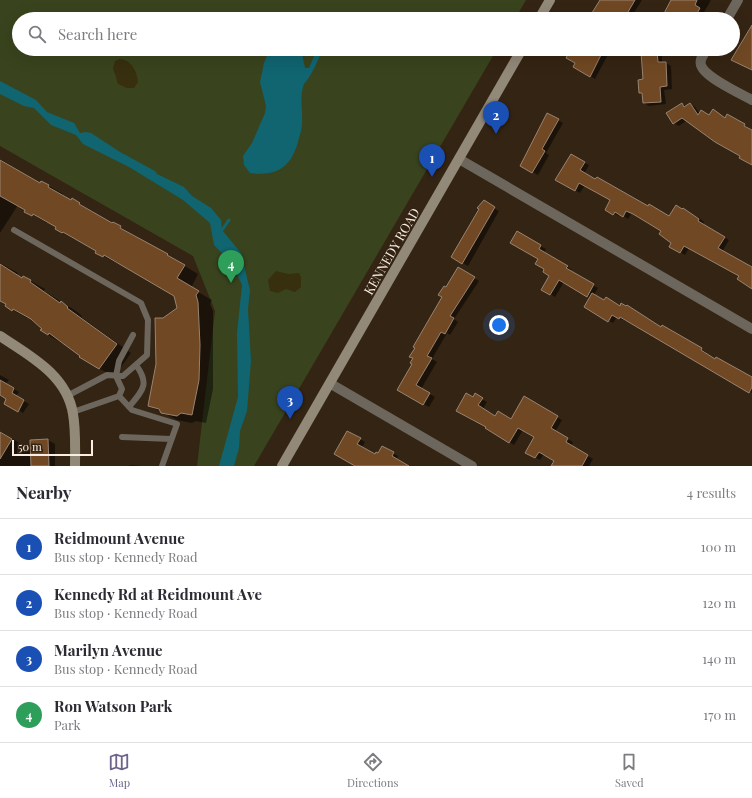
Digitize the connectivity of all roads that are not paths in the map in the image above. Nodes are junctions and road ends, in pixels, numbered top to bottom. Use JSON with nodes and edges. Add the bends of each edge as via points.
{"nodes":[{"id":1,"x":550,"y":0,"type":"edge"},
{"id":2,"x":738,"y":0,"type":"edge"},
{"id":3,"x":543,"y":12,"type":"edge"},
{"id":4,"x":731,"y":12,"type":"edge"},
{"id":5,"x":518,"y":56,"type":"edge"},
{"id":6,"x":702,"y":56,"type":"edge"},
{"id":7,"x":752,"y":100,"type":"edge"},
{"id":8,"x":459,"y":159,"type":"junction"},
{"id":9,"x":14,"y":230,"type":"dead end"},
{"id":10,"x":752,"y":329,"type":"edge"},
{"id":11,"x":133,"y":335,"type":"dead end"},
{"id":12,"x":0,"y":336,"type":"edge"},
{"id":13,"x":136,"y":365,"type":"junction"},
{"id":14,"x":116,"y":376,"type":"junction"},
{"id":15,"x":331,"y":384,"type":"junction"},
{"id":16,"x":67,"y":396,"type":"junction"},
{"id":17,"x":119,"y":396,"type":"junction"},
{"id":18,"x":129,"y":407,"type":"junction"},
{"id":19,"x":73,"y":412,"type":"junction"},
{"id":20,"x":122,"y":437,"type":"dead end"},
{"id":21,"x":171,"y":439,"type":"junction"},
{"id":22,"x":75,"y":466,"type":"edge"},
{"id":23,"x":162,"y":466,"type":"edge"},
{"id":24,"x":282,"y":466,"type":"edge"},
{"id":25,"x":472,"y":466,"type":"edge"}],
"edges":[{"from":1,"to":3,"type":"main road"},
{"from":2,"to":4,"type":"street"},
{"from":5,"to":8,"type":"main road","name":"KENNEDY ROAD"},
{"from":6,"to":7,"type":"street","via":[[702,69]]},
{"from":8,"to":10,"type":"street"},
{"from":8,"to":15,"type":"main road","name":"KENNEDY ROAD"},
{"from":9,"to":13,"type":"lane","via":[[140,303],[148,320],[147,355]]},
{"from":11,"to":14,"type":"lane","via":[[119,361]]},
{"from":12,"to":16,"type":"main road","via":[[47,369]]},
{"from":13,"to":14,"type":"lane","via":[[123,376]]},
{"from":13,"to":18,"type":"lane","via":[[143,376],[143,386]]},
{"from":14,"to":16,"type":"lane","via":[[107,375]]},
{"from":14,"to":17,"type":"lane","via":[[122,389]]},
{"from":15,"to":24,"type":"main road","name":"KENNEDY ROAD"},
{"from":15,"to":25,"type":"street"},
{"from":16,"to":19,"type":"main road"},
{"from":17,"to":18,"type":"lane"},
{"from":17,"to":19,"type":"lane"},
{"from":18,"to":21,"type":"lane","via":[[177,424]]},
{"from":19,"to":22,"type":"main road"},
{"from":20,"to":21,"type":"lane"},
{"from":21,"to":23,"type":"lane"}]}
